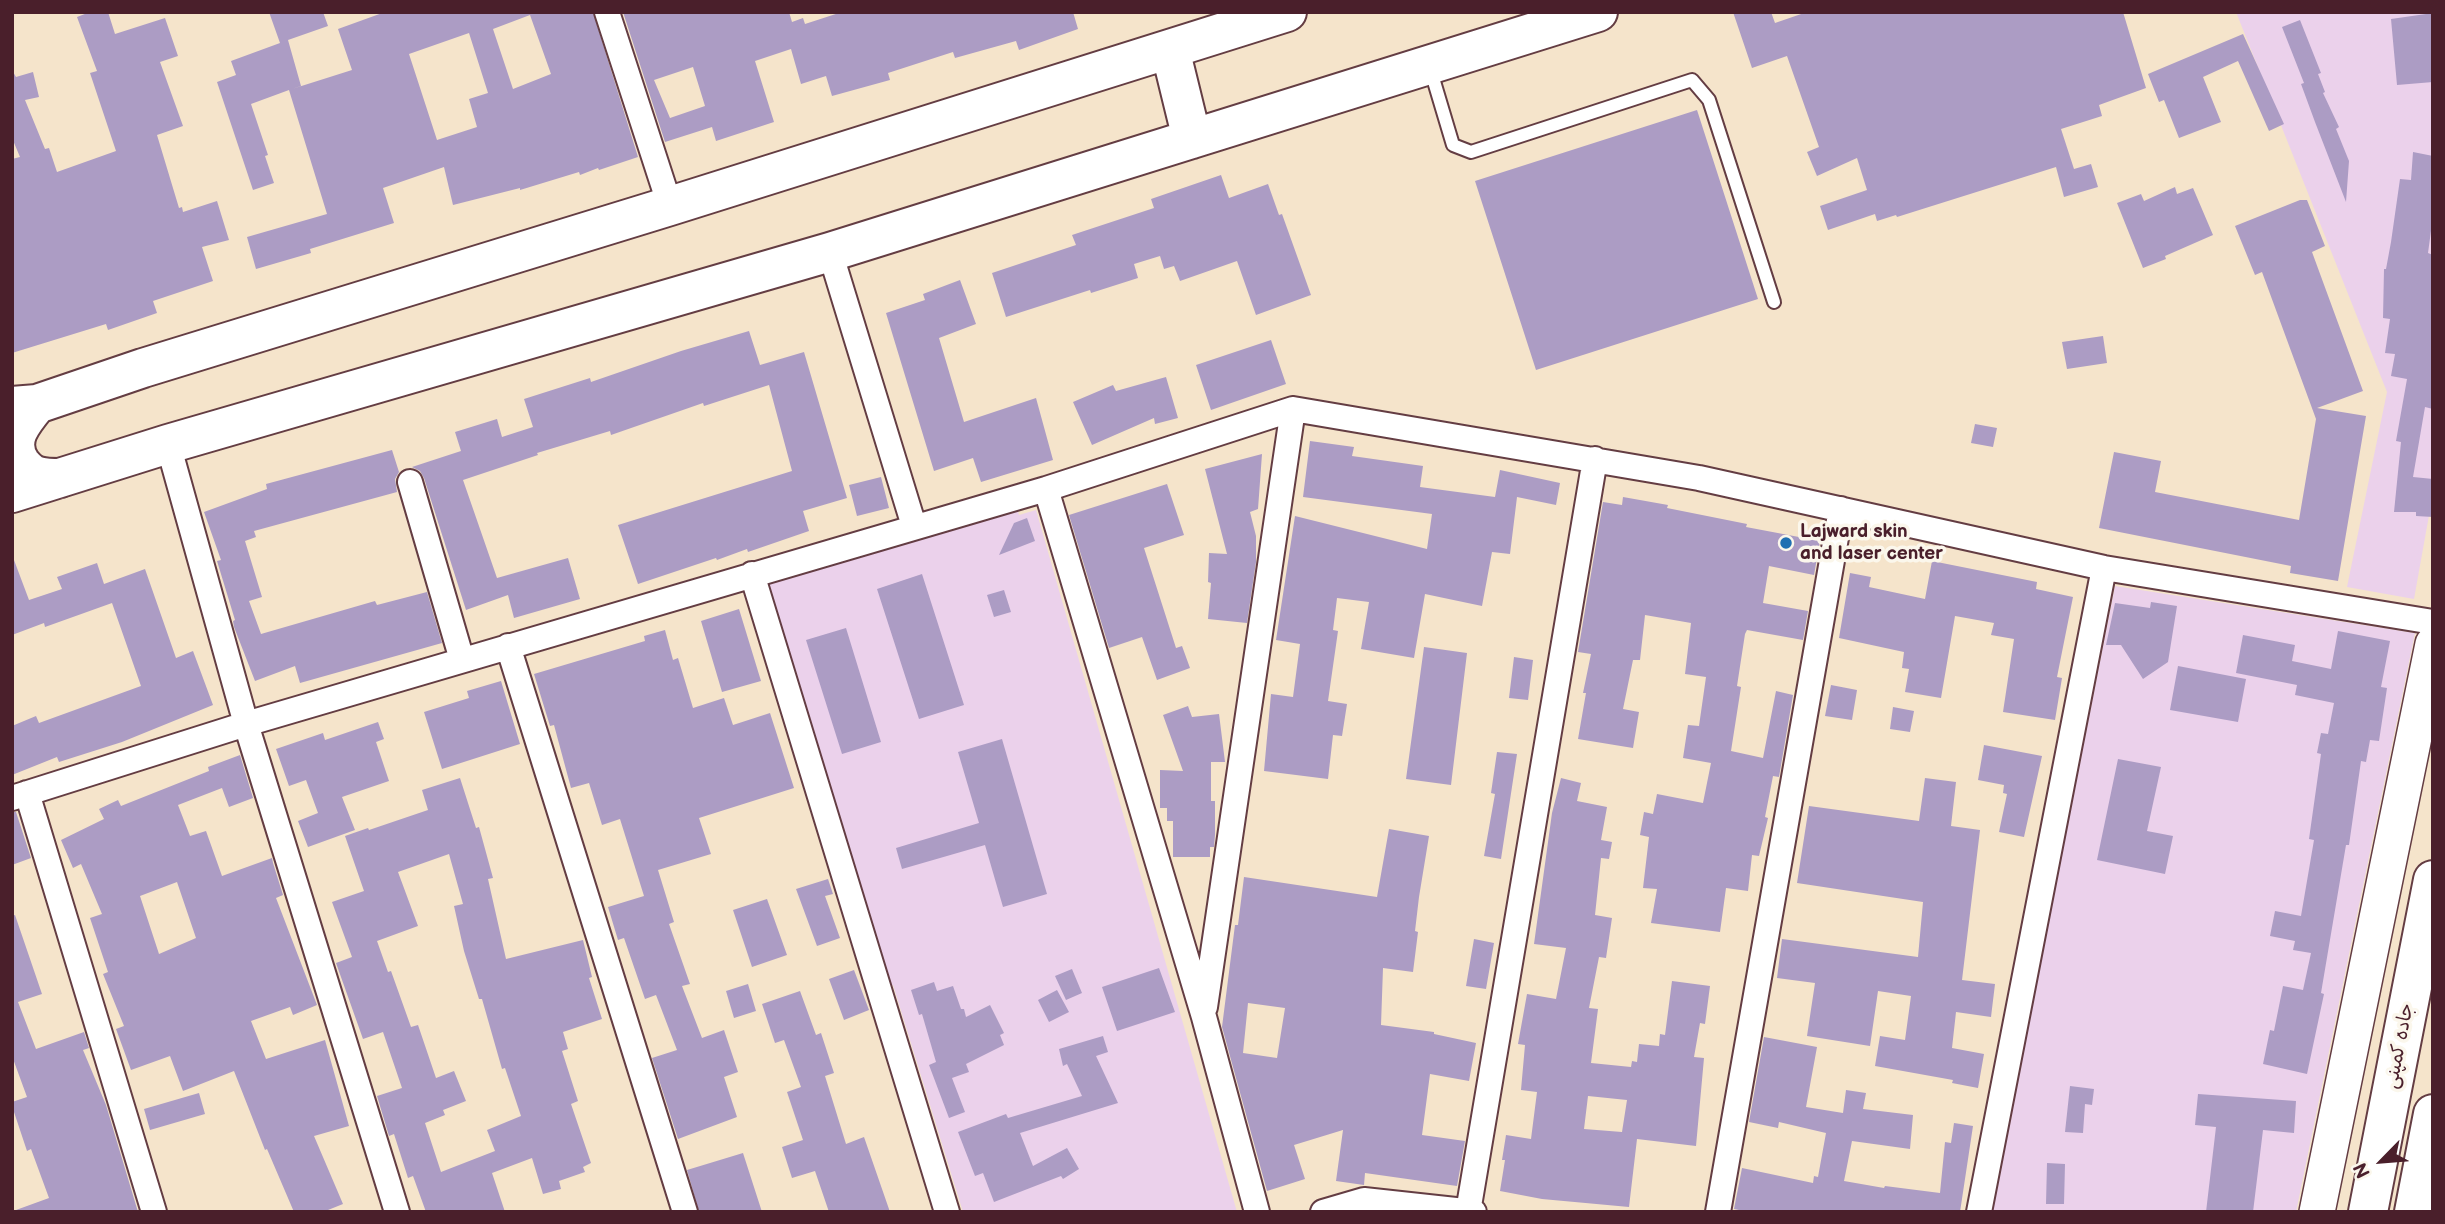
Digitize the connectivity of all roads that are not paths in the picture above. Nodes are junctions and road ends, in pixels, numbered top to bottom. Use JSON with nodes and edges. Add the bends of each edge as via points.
{"nodes":[{"id":1,"x":607,"y":12,"type":"edge"},
{"id":2,"x":1598,"y":12,"type":"edge"},
{"id":3,"x":1270,"y":15,"type":"edge"},
{"id":4,"x":1170,"y":49,"type":"junction"},
{"id":5,"x":1430,"y":65,"type":"junction"},
{"id":6,"x":1192,"y":139,"type":"junction"},
{"id":7,"x":670,"y":206,"type":"junction"},
{"id":8,"x":830,"y":252,"type":"junction"},
{"id":9,"x":1774,"y":302,"type":"dead end"},
{"id":10,"x":24,"y":405,"type":"edge"},
{"id":11,"x":1293,"y":409,"type":"junction"},
{"id":12,"x":168,"y":444,"type":"junction"},
{"id":13,"x":1595,"y":460,"type":"junction"},
{"id":14,"x":60,"y":478,"type":"junction"},
{"id":15,"x":410,"y":482,"type":"dead end"},
{"id":16,"x":1046,"y":489,"type":"junction"},
{"id":17,"x":12,"y":493,"type":"edge"},
{"id":18,"x":1841,"y":509,"type":"junction"},
{"id":19,"x":914,"y":526,"type":"junction"},
{"id":20,"x":2104,"y":568,"type":"junction"},
{"id":21,"x":752,"y":574,"type":"junction"},
{"id":22,"x":2433,"y":622,"type":"edge"},
{"id":23,"x":2433,"y":644,"type":"edge"},
{"id":24,"x":508,"y":646,"type":"junction"},
{"id":25,"x":463,"y":660,"type":"junction"},
{"id":26,"x":246,"y":724,"type":"junction"},
{"id":27,"x":20,"y":795,"type":"edge"},
{"id":28,"x":2433,"y":880,"type":"edge"},
{"id":29,"x":1204,"y":1017,"type":"junction"},
{"id":30,"x":2433,"y":1114,"type":"edge"},
{"id":31,"x":1470,"y":1211,"type":"edge"},
{"id":32,"x":154,"y":1212,"type":"edge"},
{"id":33,"x":397,"y":1212,"type":"edge"},
{"id":34,"x":685,"y":1212,"type":"edge"},
{"id":35,"x":947,"y":1212,"type":"edge"},
{"id":36,"x":1257,"y":1212,"type":"edge"},
{"id":37,"x":1323,"y":1212,"type":"edge"},
{"id":38,"x":1718,"y":1212,"type":"edge"},
{"id":39,"x":1979,"y":1212,"type":"edge"},
{"id":40,"x":2317,"y":1212,"type":"edge"},
{"id":41,"x":2368,"y":1212,"type":"edge"},
{"id":42,"x":2414,"y":1212,"type":"edge"}],
"edges":[{"from":1,"to":7,"type":"street"},
{"from":2,"to":5,"type":"main road"},
{"from":3,"to":4,"type":"main road"},
{"from":4,"to":6,"type":"main road"},
{"from":4,"to":7,"type":"main road"},
{"from":5,"to":6,"type":"main road"},
{"from":5,"to":9,"type":"lane","via":[[1453,145],[1471,152],[1692,80],[1709,100]]},
{"from":6,"to":8,"type":"main road"},
{"from":7,"to":10,"type":"main road"},
{"from":8,"to":12,"type":"main road"},
{"from":8,"to":19,"type":"street"},
{"from":10,"to":14,"type":"main road","via":[[15,454],[35,476]]},
{"from":11,"to":13,"type":"street"},
{"from":11,"to":16,"type":"street"},
{"from":11,"to":29,"type":"street"},
{"from":12,"to":14,"type":"main road"},
{"from":12,"to":26,"type":"street"},
{"from":13,"to":18,"type":"street"},
{"from":13,"to":31,"type":"street"},
{"from":14,"to":17,"type":"main road"},
{"from":15,"to":25,"type":"street"},
{"from":16,"to":19,"type":"street"},
{"from":16,"to":29,"type":"street"},
{"from":18,"to":20,"type":"street"},
{"from":18,"to":38,"type":"street"},
{"from":19,"to":21,"type":"street"},
{"from":20,"to":22,"type":"street"},
{"from":20,"to":39,"type":"street"},
{"from":21,"to":24,"type":"street"},
{"from":21,"to":35,"type":"street"},
{"from":23,"to":40,"type":"street"},
{"from":24,"to":25,"type":"street"},
{"from":24,"to":34,"type":"street"},
{"from":25,"to":26,"type":"street"},
{"from":26,"to":27,"type":"street"},
{"from":26,"to":33,"type":"street"},
{"from":27,"to":32,"type":"street"},
{"from":28,"to":41,"type":"main road","name":"جاده کمپنی"},
{"from":29,"to":36,"type":"street"},
{"from":30,"to":42,"type":"main road"},
{"from":31,"to":37,"type":"street","via":[[1364,1200]]}]}
